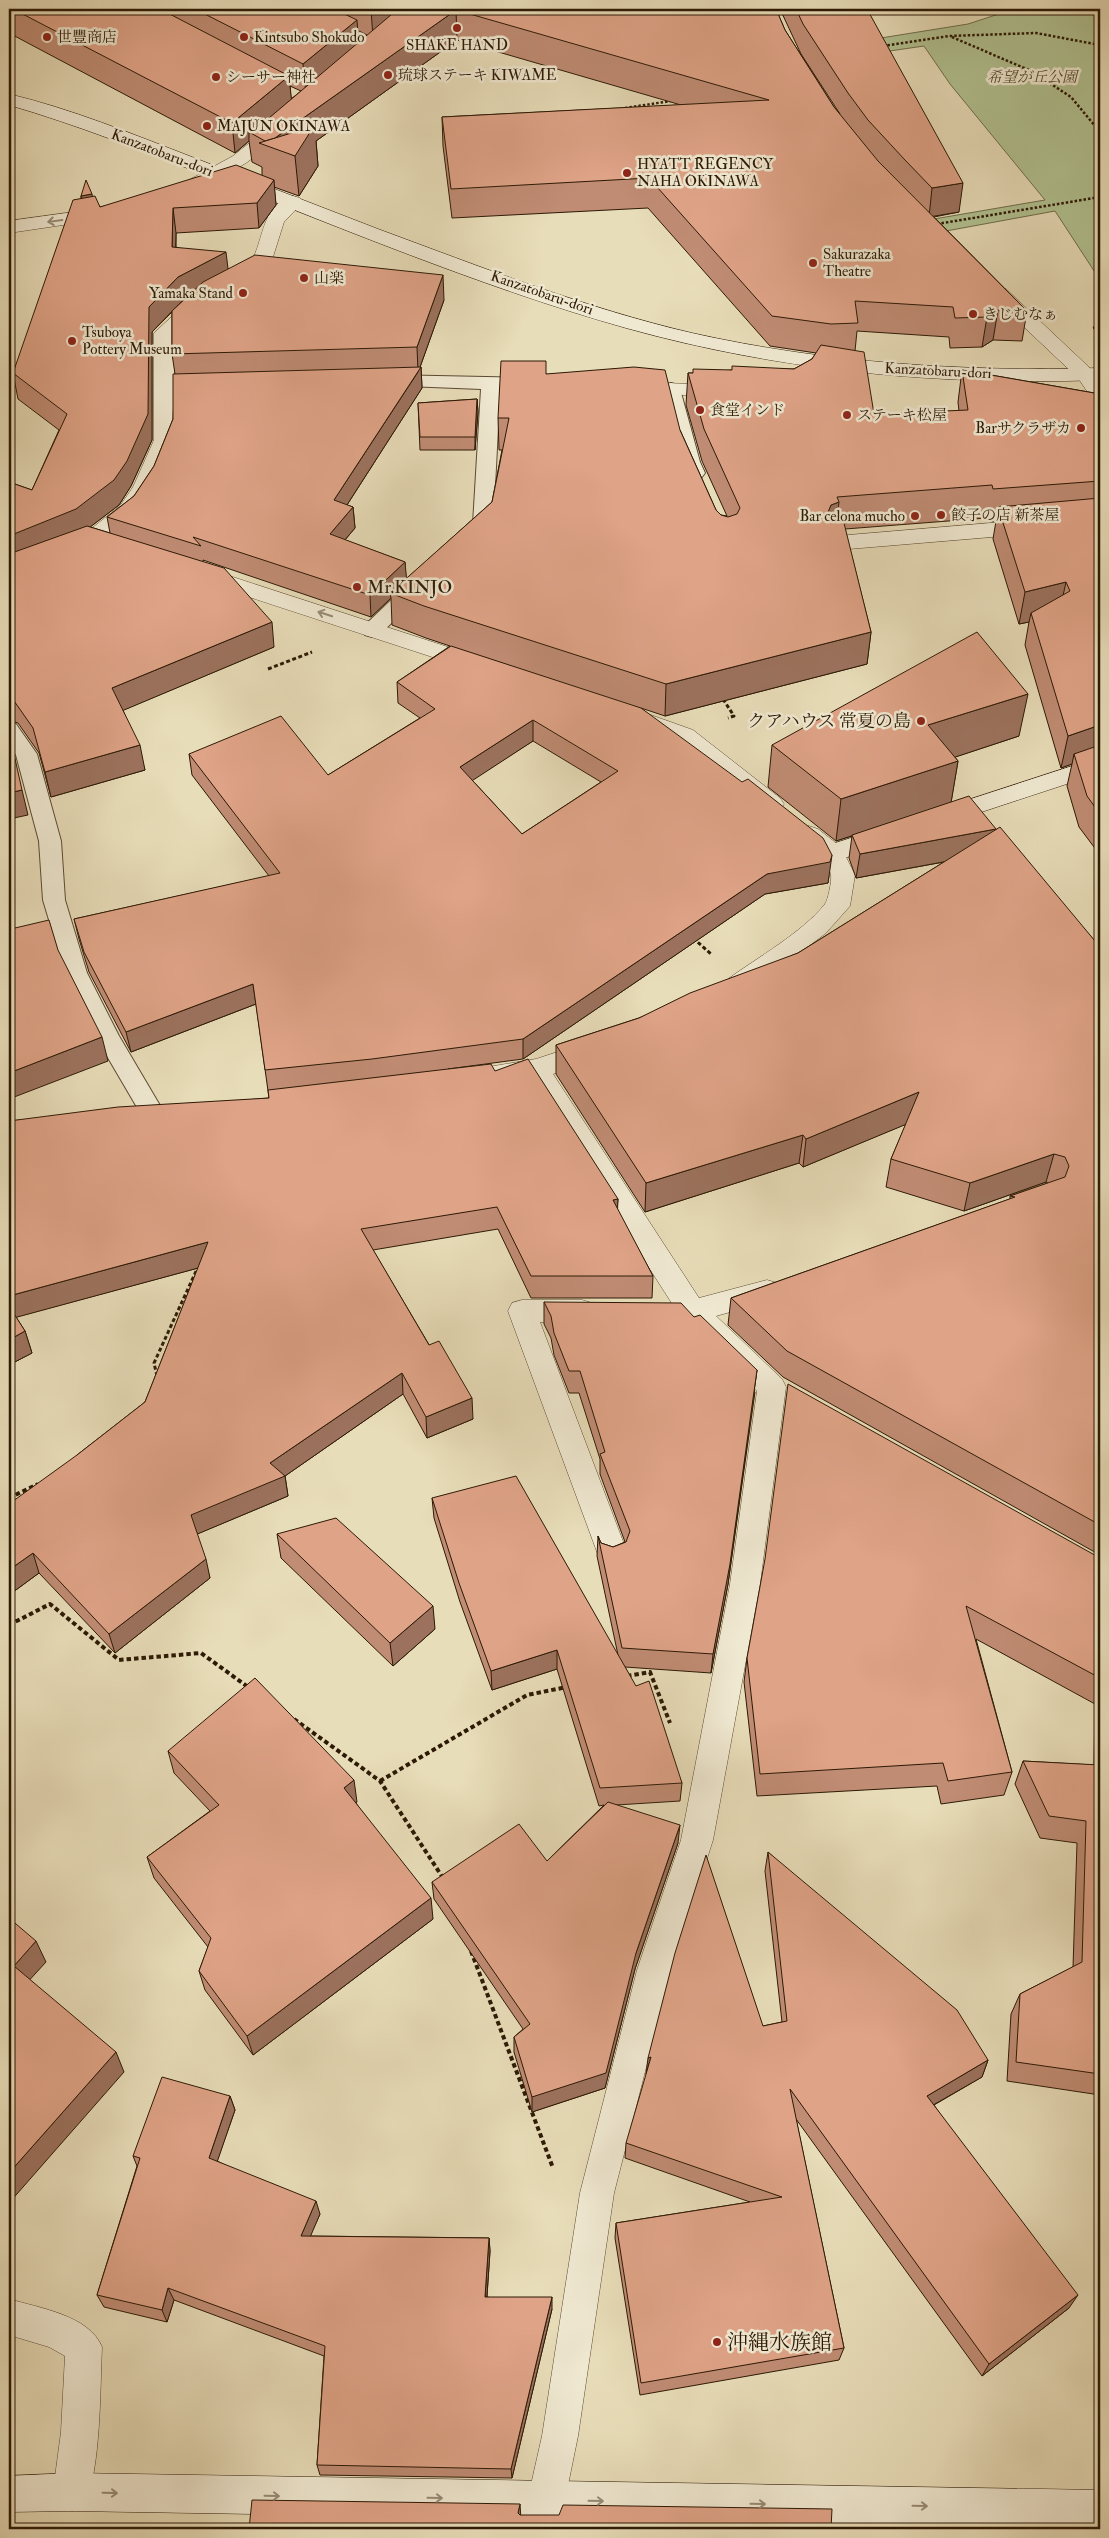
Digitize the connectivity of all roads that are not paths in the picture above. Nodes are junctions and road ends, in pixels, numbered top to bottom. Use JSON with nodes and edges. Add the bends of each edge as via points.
{"nodes":[{"id":1,"x":9,"y":99,"type":"edge"},
{"id":2,"x":292,"y":117,"type":"edge"},
{"id":3,"x":219,"y":174,"type":"junction"},
{"id":4,"x":176,"y":192,"type":"edge"},
{"id":5,"x":293,"y":202,"type":"junction"},
{"id":6,"x":122,"y":210,"type":"edge"},
{"id":7,"x":9,"y":228,"type":"edge"},
{"id":8,"x":982,"y":278,"type":"edge"},
{"id":9,"x":1093,"y":374,"type":"edge"},
{"id":10,"x":371,"y":381,"type":"edge"},
{"id":11,"x":491,"y":383,"type":"junction"},
{"id":12,"x":543,"y":384,"type":"edge"},
{"id":13,"x":612,"y":387,"type":"edge"},
{"id":14,"x":672,"y":389,"type":"junction"},
{"id":15,"x":741,"y":391,"type":"edge"},
{"id":16,"x":1100,"y":396,"type":"edge"},
{"id":17,"x":702,"y":488,"type":"edge"},
{"id":18,"x":1100,"y":520,"type":"edge"},
{"id":19,"x":90,"y":541,"type":"junction"},
{"id":20,"x":838,"y":543,"type":"edge"},
{"id":21,"x":118,"y":549,"type":"edge"},
{"id":22,"x":455,"y":552,"type":"edge"},
{"id":23,"x":185,"y":569,"type":"edge"},
{"id":24,"x":9,"y":572,"type":"edge"},
{"id":25,"x":427,"y":578,"type":"edge"},
{"id":26,"x":372,"y":630,"type":"junction"},
{"id":27,"x":500,"y":672,"type":"edge"},
{"id":28,"x":609,"y":708,"type":"edge"},
{"id":29,"x":9,"y":729,"type":"edge"},
{"id":30,"x":1100,"y":765,"type":"edge"},
{"id":31,"x":832,"y":853,"type":"junction"},
{"id":32,"x":714,"y":997,"type":"edge"},
{"id":33,"x":610,"y":1045,"type":"edge"},
{"id":34,"x":536,"y":1069,"type":"junction"},
{"id":35,"x":472,"y":1078,"type":"edge"},
{"id":36,"x":163,"y":1113,"type":"joint"},
{"id":37,"x":124,"y":1118,"type":"edge"},
{"id":38,"x":796,"y":1284,"type":"edge"},
{"id":39,"x":612,"y":1311,"type":"edge"},
{"id":40,"x":652,"y":1311,"type":"edge"},
{"id":41,"x":692,"y":1311,"type":"junction"},
{"id":42,"x":612,"y":1552,"type":"edge"},
{"id":43,"x":9,"y":2317,"type":"edge"},
{"id":44,"x":72,"y":2492,"type":"junction"},
{"id":45,"x":9,"y":2494,"type":"edge"},
{"id":46,"x":1100,"y":2509,"type":"edge"},
{"id":47,"x":544,"y":2515,"type":"edge"}],
"edges":[{"from":1,"to":3,"type":"street","name":"Kanzatobaru-dori"},
{"from":2,"to":3,"type":"street"},
{"from":3,"to":4,"type":"street"},
{"from":3,"to":5,"type":"street","name":"Kanzatobaru-dori"},
{"from":5,"to":9,"type":"street","name":"Kanzatobaru-dori","via":[[490,275],[632,323],[734,347],[808,370]]},
{"from":5,"to":19,"type":"street","via":[[270,231],[260,266],[247,277],[198,302],[164,333],[172,388],[164,440],[144,488],[128,511]]},
{"from":6,"to":7,"type":"street","one_way":true},
{"from":8,"to":9,"type":"street"},
{"from":9,"to":16,"type":"street"},
{"from":10,"to":11,"type":"lane"},
{"from":11,"to":12,"type":"lane"},
{"from":11,"to":22,"type":"lane","via":[[483,526]]},
{"from":13,"to":14,"type":"street"},
{"from":14,"to":15,"type":"street"},
{"from":14,"to":17,"type":"lane","via":[[690,462]]},
{"from":18,"to":20,"type":"street"},
{"from":19,"to":21,"type":"street"},
{"from":19,"to":24,"type":"street"},
{"from":26,"to":23,"type":"street","one_way":true},
{"from":25,"to":26,"type":"lane"},
{"from":26,"to":27,"type":"street"},
{"from":28,"to":31,"type":"street","via":[[686,736]]},
{"from":29,"to":36,"type":"lane","via":[[26,754],[50,841],[54,900],[76,973],[108,1039]]},
{"from":30,"to":31,"type":"street"},
{"from":31,"to":32,"type":"street","via":[[843,875],[838,906],[817,928],[743,982]]},
{"from":33,"to":34,"type":"street"},
{"from":34,"to":35,"type":"street"},
{"from":34,"to":41,"type":"street"},
{"from":36,"to":37,"type":"street"},
{"from":38,"to":41,"type":"street"},
{"from":39,"to":42,"type":"street","via":[[522,1311]]},
{"from":40,"to":41,"type":"street"},
{"from":41,"to":47,"type":"street","via":[[785,1394],[697,1840],[654,1970],[598,2192],[560,2436]]},
{"from":43,"to":44,"type":"street","via":[[56,2331],[84,2347]]},
{"from":44,"to":45,"type":"street"},
{"from":44,"to":47,"type":"street","one_way":true},
{"from":47,"to":46,"type":"street","one_way":true}]}
